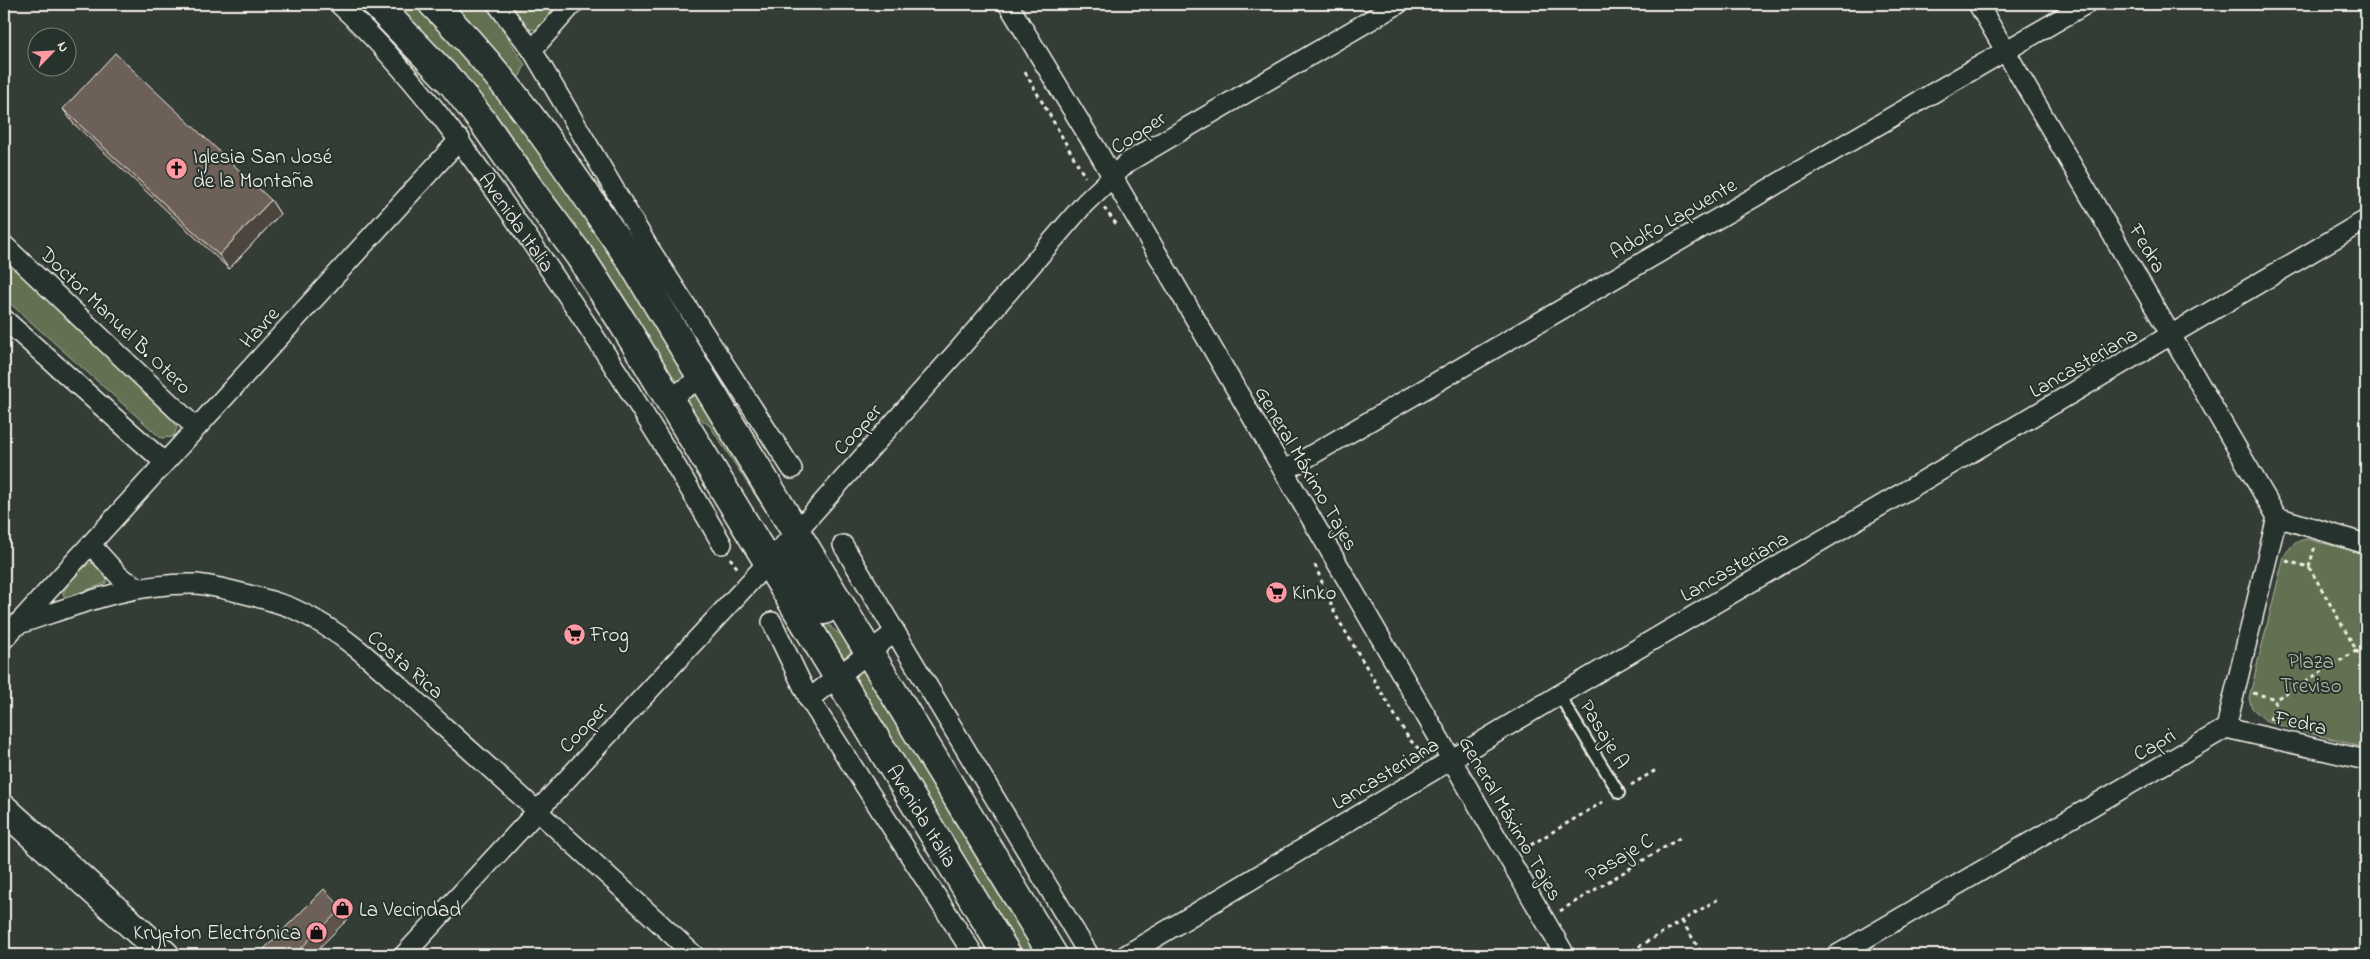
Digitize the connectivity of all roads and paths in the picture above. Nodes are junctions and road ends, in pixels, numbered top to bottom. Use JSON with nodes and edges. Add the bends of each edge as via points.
{"nodes":[{"id":1,"x":339,"y":4,"type":"edge"},
{"id":2,"x":376,"y":4,"type":"edge"},
{"id":3,"x":433,"y":4,"type":"edge"},
{"id":4,"x":497,"y":4,"type":"edge"},
{"id":5,"x":573,"y":4,"type":"edge"},
{"id":6,"x":1008,"y":4,"type":"edge"},
{"id":7,"x":1398,"y":4,"type":"edge"},
{"id":8,"x":1978,"y":4,"type":"edge"},
{"id":9,"x":2086,"y":4,"type":"edge"},
{"id":10,"x":532,"y":50,"type":"junction"},
{"id":11,"x":2005,"y":51,"type":"junction"},
{"id":12,"x":1021,"y":64,"type":"dead end"},
{"id":13,"x":460,"y":139,"type":"junction"},
{"id":14,"x":1085,"y":177,"type":"dead end"},
{"id":15,"x":1111,"y":177,"type":"junction"},
{"id":16,"x":604,"y":200,"type":"junction"},
{"id":17,"x":1104,"y":207,"type":"dead end"},
{"id":18,"x":2366,"y":220,"type":"edge"},
{"id":19,"x":1119,"y":228,"type":"dead end"},
{"id":20,"x":4,"y":245,"type":"edge"},
{"id":21,"x":639,"y":254,"type":"junction"},
{"id":22,"x":4,"y":319,"type":"edge"},
{"id":23,"x":2173,"y":335,"type":"junction"},
{"id":24,"x":702,"y":378,"type":"junction"},
{"id":25,"x":674,"y":408,"type":"junction"},
{"id":26,"x":753,"y":411,"type":"junction"},
{"id":27,"x":729,"y":425,"type":"junction"},
{"id":28,"x":196,"y":428,"type":"junction"},
{"id":29,"x":696,"y":445,"type":"junction"},
{"id":30,"x":672,"y":458,"type":"junction"},
{"id":31,"x":164,"y":462,"type":"junction"},
{"id":32,"x":792,"y":469,"type":"dead end"},
{"id":33,"x":1284,"y":471,"type":"junction"},
{"id":34,"x":2277,"y":517,"type":"junction"},
{"id":35,"x":797,"y":532,"type":"junction"},
{"id":36,"x":91,"y":544,"type":"junction"},
{"id":37,"x":722,"y":544,"type":"joint"},
{"id":38,"x":2366,"y":544,"type":"edge"},
{"id":39,"x":843,"y":545,"type":"dead end"},
{"id":40,"x":2268,"y":556,"type":"junction"},
{"id":41,"x":1312,"y":559,"type":"dead end"},
{"id":42,"x":767,"y":562,"type":"junction"},
{"id":43,"x":747,"y":584,"type":"junction"},
{"id":44,"x":138,"y":587,"type":"junction"},
{"id":45,"x":871,"y":592,"type":"junction"},
{"id":46,"x":846,"y":612,"type":"junction"},
{"id":47,"x":772,"y":622,"type":"dead end"},
{"id":48,"x":10,"y":632,"type":"edge"},
{"id":49,"x":895,"y":632,"type":"junction"},
{"id":50,"x":2366,"y":645,"type":"edge"},
{"id":51,"x":2357,"y":651,"type":"junction"},
{"id":52,"x":869,"y":652,"type":"junction"},
{"id":53,"x":2366,"y":667,"type":"edge"},
{"id":54,"x":838,"y":677,"type":"junction"},
{"id":55,"x":2236,"y":688,"type":"junction"},
{"id":56,"x":1559,"y":694,"type":"junction"},
{"id":57,"x":934,"y":698,"type":"junction"},
{"id":58,"x":809,"y":699,"type":"junction"},
{"id":59,"x":907,"y":717,"type":"junction"},
{"id":60,"x":2226,"y":728,"type":"junction"},
{"id":61,"x":965,"y":749,"type":"junction"},
{"id":62,"x":1426,"y":757,"type":"dead end"},
{"id":63,"x":1451,"y":760,"type":"junction"},
{"id":64,"x":2366,"y":760,"type":"edge"},
{"id":65,"x":938,"y":768,"type":"junction"},
{"id":66,"x":1656,"y":770,"type":"dead end"},
{"id":67,"x":1619,"y":793,"type":"junction"},
{"id":68,"x":4,"y":809,"type":"edge"},
{"id":69,"x":536,"y":810,"type":"junction"},
{"id":70,"x":1683,"y":836,"type":"dead end"},
{"id":71,"x":1509,"y":858,"type":"junction"},
{"id":72,"x":1720,"y":898,"type":"dead end"},
{"id":73,"x":1545,"y":920,"type":"junction"},
{"id":74,"x":1682,"y":921,"type":"junction"},
{"id":75,"x":166,"y":955,"type":"edge"},
{"id":76,"x":404,"y":955,"type":"edge"},
{"id":77,"x":694,"y":955,"type":"edge"},
{"id":78,"x":974,"y":955,"type":"edge"},
{"id":79,"x":1007,"y":955,"type":"edge"},
{"id":80,"x":1053,"y":955,"type":"edge"},
{"id":81,"x":1089,"y":955,"type":"edge"},
{"id":82,"x":1126,"y":955,"type":"edge"},
{"id":83,"x":1565,"y":955,"type":"edge"},
{"id":84,"x":1625,"y":955,"type":"edge"},
{"id":85,"x":1703,"y":955,"type":"edge"},
{"id":86,"x":1837,"y":955,"type":"edge"}],
"edges":[{"from":1,"to":13,"type":"street","name":"Avenida Italia","via":[[416,83]]},
{"from":2,"to":25,"type":"main road","name":"Avenida Italia","via":[[453,84],[483,122],[579,255]]},
{"from":3,"to":16,"type":"main road","name":"Avenida Italia","via":[[516,97],[569,169]]},
{"from":4,"to":10,"type":"street","name":"Avenida Italia"},
{"from":5,"to":10,"type":"street"},
{"from":6,"to":15,"type":"street","name":"General Máximo Tajes"},
{"from":7,"to":15,"type":"street","name":"Cooper","via":[[1128,162]]},
{"from":8,"to":11,"type":"street","name":"Fedra"},
{"from":9,"to":11,"type":"street","name":"Adolfo Lapuente"},
{"from":10,"to":16,"type":"street","name":"Avenida Italia"},
{"from":11,"to":23,"type":"street","name":"Fedra"},
{"from":11,"to":33,"type":"street","name":"Adolfo Lapuente"},
{"from":12,"to":14,"type":"path"},
{"from":13,"to":28,"type":"street","name":"Havre"},
{"from":13,"to":30,"type":"street","name":"Avenida Italia","via":[[554,275]]},
{"from":15,"to":33,"type":"street","name":"General Máximo Tajes"},
{"from":15,"to":35,"type":"street","name":"Cooper"},
{"from":16,"to":21,"type":"main road","name":"Avenida Italia"},
{"from":17,"to":19,"type":"path"},
{"from":18,"to":23,"type":"street","name":"Lancasteriana"},
{"from":20,"to":28,"type":"street","name":"Doctor Manuel B. Otero"},
{"from":21,"to":24,"type":"main road","name":"Avenida Italia"},
{"from":21,"to":26,"type":"street","name":"Avenida Italia"},
{"from":22,"to":31,"type":"street"},
{"from":23,"to":34,"type":"street","name":"Fedra"},
{"from":23,"to":56,"type":"street","name":"Lancasteriana"},
{"from":24,"to":25,"type":"street"},
{"from":24,"to":27,"type":"main road","name":"Avenida Italia"},
{"from":25,"to":29,"type":"main road","name":"Avenida Italia"},
{"from":25,"to":35,"type":"main road","via":[[719,450],[764,525],[781,537]]},
{"from":26,"to":27,"type":"street"},
{"from":26,"to":32,"type":"street","name":"Avenida Italia"},
{"from":27,"to":35,"type":"main road","name":"Avenida Italia"},
{"from":28,"to":31,"type":"street","name":"Havre"},
{"from":29,"to":30,"type":"street"},
{"from":29,"to":42,"type":"main road","name":"Avenida Italia"},
{"from":30,"to":37,"type":"street","name":"Avenida Italia"},
{"from":31,"to":36,"type":"street","name":"Havre"},
{"from":33,"to":63,"type":"street","name":"General Máximo Tajes"},
{"from":34,"to":38,"type":"street"},
{"from":34,"to":40,"type":"street"},
{"from":35,"to":42,"type":"street","name":"Cooper"},
{"from":35,"to":46,"type":"main road","name":"Avenida Italia"},
{"from":36,"to":44,"type":"street","via":[[120,577]]},
{"from":36,"to":48,"type":"street","name":"Havre"},
{"from":37,"to":43,"type":"path"},
{"from":39,"to":45,"type":"street"},
{"from":40,"to":51,"type":"path","via":[[2309,567]]},
{"from":40,"to":55,"type":"street"},
{"from":41,"to":62,"type":"path","via":[[1335,614],[1409,739]]},
{"from":42,"to":43,"type":"street","name":"Cooper"},
{"from":42,"to":52,"type":"main road","via":[[789,561],[832,620]]},
{"from":42,"to":54,"type":"main road","name":"Avenida Italia"},
{"from":43,"to":69,"type":"street","name":"Cooper"},
{"from":44,"to":48,"type":"street","name":"Costa Rica","via":[[100,597]]},
{"from":44,"to":69,"type":"street","name":"Costa Rica","via":[[197,584],[294,609],[338,635],[371,661]]},
{"from":45,"to":46,"type":"street"},
{"from":45,"to":49,"type":"street"},
{"from":46,"to":52,"type":"main road","name":"Avenida Italia"},
{"from":47,"to":58,"type":"street","name":"Avenida Italia"},
{"from":49,"to":52,"type":"street"},
{"from":49,"to":57,"type":"street"},
{"from":50,"to":51,"type":"path"},
{"from":51,"to":53,"type":"path"},
{"from":51,"to":55,"type":"path","via":[[2276,699]]},
{"from":52,"to":54,"type":"street"},
{"from":52,"to":59,"type":"main road","name":"Avenida Italia"},
{"from":54,"to":58,"type":"street"},
{"from":54,"to":79,"type":"main road","name":"Avenida Italia"},
{"from":55,"to":60,"type":"street"},
{"from":56,"to":63,"type":"street","name":"Lancasteriana"},
{"from":56,"to":67,"type":"lane","name":"Pasaje A"},
{"from":57,"to":59,"type":"street"},
{"from":57,"to":61,"type":"street"},
{"from":58,"to":78,"type":"street","name":"Avenida Italia"},
{"from":59,"to":65,"type":"main road","name":"Avenida Italia"},
{"from":60,"to":64,"type":"street","name":"Fedra"},
{"from":60,"to":86,"type":"street","name":"Capri"},
{"from":61,"to":65,"type":"street","name":"Avenida Italia"},
{"from":61,"to":81,"type":"street"},
{"from":63,"to":71,"type":"street","name":"General Máximo Tajes"},
{"from":63,"to":82,"type":"street","name":"Lancasteriana"},
{"from":65,"to":80,"type":"main road","name":"Avenida Italia"},
{"from":66,"to":67,"type":"path"},
{"from":67,"to":71,"type":"path"},
{"from":68,"to":75,"type":"main road"},
{"from":69,"to":76,"type":"street","name":"Cooper"},
{"from":69,"to":77,"type":"street","name":"Costa Rica"},
{"from":70,"to":73,"type":"path","name":"Pasaje C"},
{"from":71,"to":73,"type":"street","name":"General Máximo Tajes"},
{"from":72,"to":74,"type":"path"},
{"from":73,"to":83,"type":"street","name":"General Máximo Tajes"},
{"from":74,"to":84,"type":"path"},
{"from":74,"to":85,"type":"path"}]}
